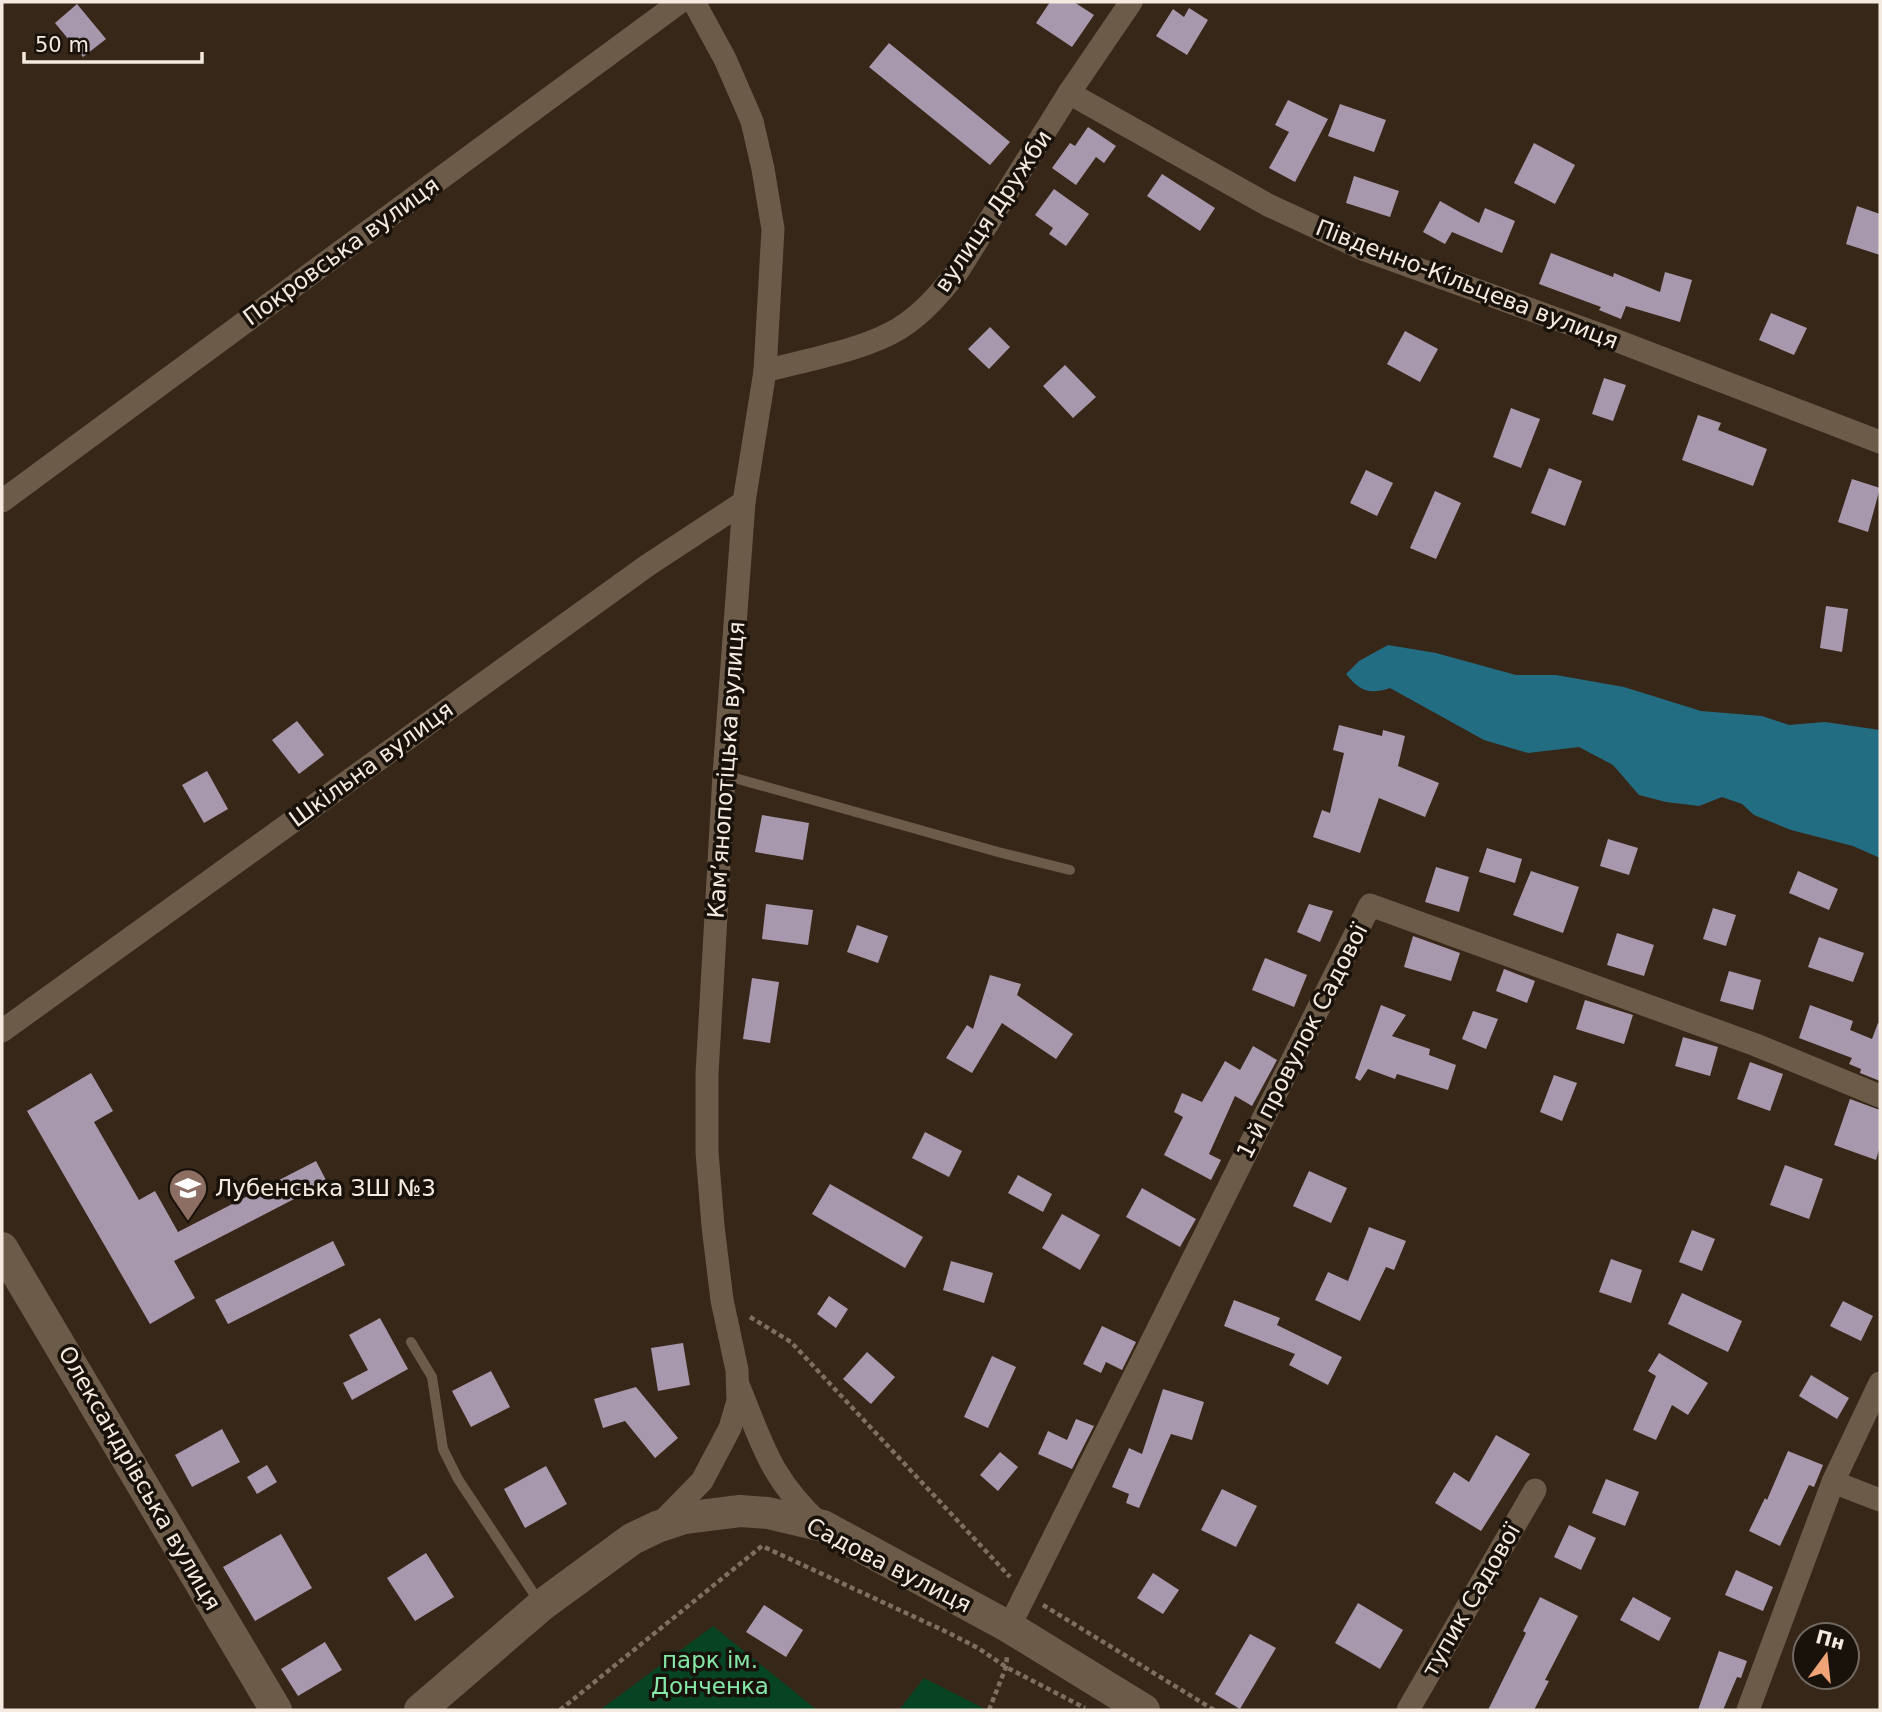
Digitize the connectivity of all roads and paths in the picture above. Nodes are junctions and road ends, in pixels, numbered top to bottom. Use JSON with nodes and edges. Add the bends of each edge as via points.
{"nodes":[{"id":1,"x":680,"y":2,"type":"edge"},
{"id":2,"x":694,"y":2,"type":"edge"},
{"id":3,"x":1131,"y":2,"type":"edge"},
{"id":4,"x":1069,"y":93,"type":"junction"},
{"id":5,"x":765,"y":372,"type":"junction"},
{"id":6,"x":1880,"y":442,"type":"edge"},
{"id":7,"x":2,"y":501,"type":"edge"},
{"id":8,"x":744,"y":502,"type":"junction"},
{"id":9,"x":724,"y":775,"type":"junction"},
{"id":10,"x":1070,"y":870,"type":"dead end"},
{"id":11,"x":2,"y":1031,"type":"edge"},
{"id":12,"x":1880,"y":1096,"type":"edge"},
{"id":13,"x":5,"y":1262,"type":"edge"},
{"id":14,"x":722,"y":1300,"type":"junction"},
{"id":15,"x":411,"y":1342,"type":"dead end"},
{"id":16,"x":1880,"y":1382,"type":"edge"},
{"id":17,"x":737,"y":1383,"type":"junction"},
{"id":18,"x":1833,"y":1482,"type":"junction"},
{"id":19,"x":1535,"y":1490,"type":"dead end"},
{"id":20,"x":1880,"y":1500,"type":"edge"},
{"id":21,"x":823,"y":1526,"type":"junction"},
{"id":22,"x":657,"y":1527,"type":"junction"},
{"id":23,"x":1025,"y":1594,"type":"junction"},
{"id":24,"x":542,"y":1605,"type":"junction"},
{"id":25,"x":1009,"y":1627,"type":"junction"},
{"id":26,"x":1006,"y":1667,"type":"junction"},
{"id":27,"x":276,"y":1710,"type":"edge"},
{"id":28,"x":420,"y":1710,"type":"edge"},
{"id":29,"x":560,"y":1710,"type":"edge"},
{"id":30,"x":989,"y":1710,"type":"edge"},
{"id":31,"x":1088,"y":1710,"type":"edge"},
{"id":32,"x":1144,"y":1710,"type":"edge"},
{"id":33,"x":1214,"y":1710,"type":"edge"},
{"id":34,"x":1408,"y":1710,"type":"edge"},
{"id":35,"x":1748,"y":1710,"type":"edge"}],
"edges":[{"from":1,"to":7,"type":"street","name":"Покровська вулиця"},
{"from":2,"to":5,"type":"street","name":"Камʼянопотіцька вулиця","via":[[752,121],[763,169],[772,229]]},
{"from":3,"to":4,"type":"street","name":"вулиця Дружби"},
{"from":4,"to":5,"type":"street","name":"вулиця Дружби","via":[[958,271],[920,313],[872,341]]},
{"from":4,"to":6,"type":"street","name":"Південно-Кільцева вулиця","via":[[1268,205],[1365,250]]},
{"from":5,"to":8,"type":"street","name":"Камʼянопотіцька вулиця"},
{"from":8,"to":9,"type":"street","name":"Камʼянопотіцька вулиця"},
{"from":8,"to":11,"type":"street","name":"Шкільна вулиця","via":[[648,565]]},
{"from":9,"to":10,"type":"lane"},
{"from":9,"to":14,"type":"street","name":"Камʼянопотіцька вулиця","via":[[707,1073],[709,1177]]},
{"from":12,"to":23,"type":"street","name":"1-й провулок Садової","via":[[1756,1045],[1370,905]]},
{"from":13,"to":27,"type":"main road","name":"Олександрівська вулиця"},
{"from":14,"to":17,"type":"street","name":"Камʼянопотіцька вулиця"},
{"from":14,"to":23,"type":"path","via":[[791,1342]]},
{"from":15,"to":24,"type":"lane","via":[[432,1377],[443,1449]]},
{"from":16,"to":18,"type":"street"},
{"from":17,"to":21,"type":"street","via":[[779,1478]]},
{"from":17,"to":22,"type":"street","name":"Камʼянопотіцька вулиця","via":[[738,1401],[730,1428],[702,1481]]},
{"from":18,"to":20,"type":"street"},
{"from":18,"to":35,"type":"street"},
{"from":19,"to":34,"type":"street","name":"тупик Садової"},
{"from":21,"to":22,"type":"main road","name":"Садова вулиця","via":[[740,1511],[711,1513]]},
{"from":21,"to":25,"type":"main road","name":"Садова вулиця"},
{"from":22,"to":24,"type":"main road","name":"Садова вулиця","via":[[632,1539]]},
{"from":23,"to":25,"type":"street","name":"1-й провулок Садової"},
{"from":23,"to":33,"type":"path"},
{"from":24,"to":28,"type":"main road","name":"Садова вулиця"},
{"from":25,"to":26,"type":"path"},
{"from":25,"to":32,"type":"main road","name":"Садова вулиця"},
{"from":26,"to":29,"type":"path","via":[[949,1633],[762,1546]]},
{"from":26,"to":30,"type":"path"},
{"from":26,"to":31,"type":"path"}]}
